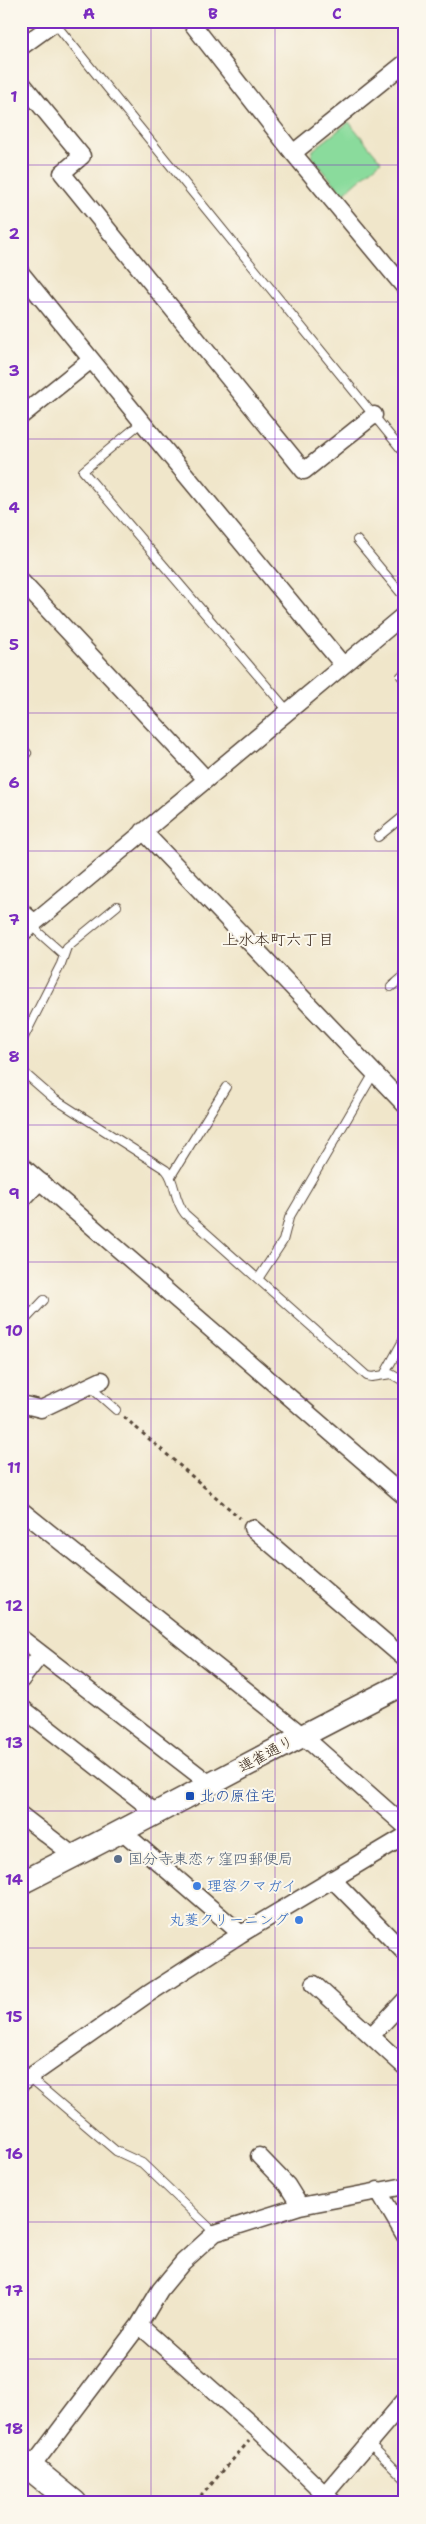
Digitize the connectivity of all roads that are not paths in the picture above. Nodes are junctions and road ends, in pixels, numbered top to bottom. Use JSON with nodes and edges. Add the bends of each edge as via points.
{"nodes":[{"id":1,"x":190,"y":21,"type":"edge"},
{"id":2,"x":54,"y":22,"type":"edge"},
{"id":3,"x":21,"y":47,"type":"edge"},
{"id":4,"x":405,"y":63,"type":"edge"},
{"id":5,"x":21,"y":82,"type":"edge"},
{"id":6,"x":293,"y":153,"type":"junction"},
{"id":7,"x":21,"y":272,"type":"edge"},
{"id":8,"x":405,"y":288,"type":"edge"},
{"id":9,"x":91,"y":360,"type":"junction"},
{"id":10,"x":374,"y":415,"type":"junction"},
{"id":11,"x":21,"y":416,"type":"edge"},
{"id":12,"x":142,"y":422,"type":"junction"},
{"id":13,"x":405,"y":454,"type":"edge"},
{"id":14,"x":358,"y":540,"type":"dead end"},
{"id":15,"x":21,"y":582,"type":"edge"},
{"id":16,"x":405,"y":598,"type":"edge"},
{"id":17,"x":405,"y":614,"type":"edge"},
{"id":18,"x":343,"y":665,"type":"junction"},
{"id":19,"x":288,"y":711,"type":"junction"},
{"id":20,"x":21,"y":747,"type":"edge"},
{"id":21,"x":21,"y":760,"type":"edge"},
{"id":22,"x":206,"y":779,"type":"junction"},
{"id":23,"x":405,"y":815,"type":"edge"},
{"id":24,"x":143,"y":831,"type":"junction"},
{"id":25,"x":378,"y":837,"type":"dead end"},
{"id":26,"x":117,"y":906,"type":"dead end"},
{"id":27,"x":21,"y":911,"type":"edge"},
{"id":28,"x":34,"y":922,"type":"junction"},
{"id":29,"x":21,"y":934,"type":"edge"},
{"id":30,"x":64,"y":955,"type":"junction"},
{"id":31,"x":405,"y":975,"type":"edge"},
{"id":32,"x":391,"y":987,"type":"dead end"},
{"id":33,"x":21,"y":1044,"type":"edge"},
{"id":34,"x":21,"y":1070,"type":"edge"},
{"id":35,"x":374,"y":1073,"type":"junction"},
{"id":36,"x":226,"y":1087,"type":"dead end"},
{"id":37,"x":405,"y":1105,"type":"edge"},
{"id":38,"x":21,"y":1165,"type":"edge"},
{"id":39,"x":171,"y":1176,"type":"junction"},
{"id":40,"x":40,"y":1181,"type":"junction"},
{"id":41,"x":21,"y":1201,"type":"edge"},
{"id":42,"x":258,"y":1278,"type":"junction"},
{"id":43,"x":44,"y":1300,"type":"dead end"},
{"id":44,"x":21,"y":1317,"type":"edge"},
{"id":45,"x":405,"y":1337,"type":"edge"},
{"id":46,"x":384,"y":1375,"type":"junction"},
{"id":47,"x":405,"y":1382,"type":"edge"},
{"id":48,"x":96,"y":1383,"type":"joint"},
{"id":49,"x":21,"y":1404,"type":"edge"},
{"id":50,"x":116,"y":1410,"type":"road end"},
{"id":51,"x":405,"y":1497,"type":"edge"},
{"id":52,"x":21,"y":1510,"type":"edge"},
{"id":53,"x":252,"y":1528,"type":"road end"},
{"id":54,"x":21,"y":1638,"type":"edge"},
{"id":55,"x":41,"y":1654,"type":"junction"},
{"id":56,"x":405,"y":1659,"type":"edge"},
{"id":57,"x":21,"y":1680,"type":"edge"},
{"id":58,"x":405,"y":1683,"type":"edge"},
{"id":59,"x":21,"y":1708,"type":"edge"},
{"id":60,"x":302,"y":1735,"type":"junction"},
{"id":61,"x":210,"y":1784,"type":"junction"},
{"id":62,"x":156,"y":1813,"type":"junction"},
{"id":63,"x":21,"y":1815,"type":"edge"},
{"id":64,"x":405,"y":1826,"type":"edge"},
{"id":65,"x":123,"y":1832,"type":"junction"},
{"id":66,"x":405,"y":1836,"type":"edge"},
{"id":67,"x":74,"y":1856,"type":"junction"},
{"id":68,"x":332,"y":1879,"type":"junction"},
{"id":69,"x":21,"y":1883,"type":"edge"},
{"id":70,"x":242,"y":1934,"type":"junction"},
{"id":71,"x":405,"y":1953,"type":"edge"},
{"id":72,"x":314,"y":1984,"type":"dead end"},
{"id":73,"x":405,"y":2000,"type":"edge"},
{"id":74,"x":371,"y":2036,"type":"junction"},
{"id":75,"x":405,"y":2068,"type":"edge"},
{"id":76,"x":24,"y":2076,"type":"edge"},
{"id":77,"x":258,"y":2156,"type":"dead end"},
{"id":78,"x":405,"y":2186,"type":"edge"},
{"id":79,"x":378,"y":2190,"type":"junction"},
{"id":80,"x":300,"y":2206,"type":"junction"},
{"id":81,"x":215,"y":2233,"type":"junction"},
{"id":82,"x":405,"y":2236,"type":"edge"},
{"id":83,"x":139,"y":2325,"type":"junction"},
{"id":84,"x":405,"y":2400,"type":"edge"},
{"id":85,"x":368,"y":2442,"type":"junction"},
{"id":86,"x":26,"y":2464,"type":"edge"},
{"id":87,"x":405,"y":2479,"type":"edge"},
{"id":88,"x":330,"y":2498,"type":"edge"},
{"id":89,"x":74,"y":2503,"type":"edge"}],
"edges":[{"from":1,"to":6,"type":"street"},
{"from":2,"to":3,"type":"street"},
{"from":2,"to":10,"type":"lane"},
{"from":4,"to":6,"type":"street"},
{"from":5,"to":10,"type":"street","via":[[82,156],[62,173],[304,471]]},
{"from":6,"to":8,"type":"street"},
{"from":7,"to":9,"type":"street"},
{"from":9,"to":11,"type":"street"},
{"from":9,"to":12,"type":"street"},
{"from":10,"to":13,"type":"lane"},
{"from":12,"to":18,"type":"street"},
{"from":12,"to":19,"type":"lane","via":[[83,471]]},
{"from":14,"to":16,"type":"lane"},
{"from":15,"to":22,"type":"street"},
{"from":17,"to":18,"type":"street"},
{"from":18,"to":19,"type":"street"},
{"from":19,"to":22,"type":"street"},
{"from":20,"to":21,"type":"lane","via":[[27,753]]},
{"from":22,"to":24,"type":"street"},
{"from":23,"to":25,"type":"lane"},
{"from":24,"to":28,"type":"street"},
{"from":24,"to":35,"type":"street"},
{"from":26,"to":30,"type":"lane","via":[[67,948]]},
{"from":27,"to":28,"type":"street"},
{"from":28,"to":29,"type":"street"},
{"from":28,"to":30,"type":"lane","via":[[38,932]]},
{"from":30,"to":33,"type":"lane"},
{"from":31,"to":32,"type":"lane"},
{"from":34,"to":39,"type":"lane","via":[[53,1098]]},
{"from":35,"to":37,"type":"street"},
{"from":35,"to":42,"type":"lane","via":[[289,1218],[283,1241]]},
{"from":36,"to":39,"type":"lane"},
{"from":38,"to":40,"type":"street"},
{"from":39,"to":42,"type":"lane","via":[[178,1206]]},
{"from":40,"to":41,"type":"street"},
{"from":40,"to":51,"type":"street"},
{"from":42,"to":46,"type":"lane","via":[[367,1376]]},
{"from":43,"to":44,"type":"lane","via":[[28,1317]]},
{"from":45,"to":46,"type":"lane"},
{"from":46,"to":47,"type":"lane","via":[[391,1374]]},
{"from":48,"to":49,"type":"street","via":[[40,1409]]},
{"from":48,"to":50,"type":"lane"},
{"from":52,"to":60,"type":"street"},
{"from":53,"to":56,"type":"street"},
{"from":54,"to":55,"type":"street"},
{"from":55,"to":57,"type":"street"},
{"from":55,"to":61,"type":"street"},
{"from":58,"to":60,"type":"main road","name":"連雀通り"},
{"from":59,"to":62,"type":"street"},
{"from":60,"to":61,"type":"main road","name":"連雀通り"},
{"from":60,"to":64,"type":"street"},
{"from":61,"to":62,"type":"main road","name":"連雀通り"},
{"from":62,"to":65,"type":"main road","name":"連雀通り"},
{"from":63,"to":67,"type":"street"},
{"from":65,"to":67,"type":"main road","name":"連雀通り"},
{"from":65,"to":70,"type":"street"},
{"from":66,"to":68,"type":"street"},
{"from":67,"to":69,"type":"main road","name":"連雀通り"},
{"from":68,"to":70,"type":"street"},
{"from":68,"to":71,"type":"street"},
{"from":70,"to":76,"type":"street"},
{"from":72,"to":74,"type":"street"},
{"from":73,"to":74,"type":"street"},
{"from":74,"to":75,"type":"street"},
{"from":76,"to":81,"type":"lane","via":[[116,2151],[142,2163]]},
{"from":77,"to":80,"type":"street","via":[[288,2184]]},
{"from":78,"to":79,"type":"street"},
{"from":79,"to":80,"type":"street"},
{"from":79,"to":82,"type":"street"},
{"from":80,"to":81,"type":"street"},
{"from":81,"to":83,"type":"street","via":[[160,2290]]},
{"from":83,"to":86,"type":"street"},
{"from":83,"to":88,"type":"street"},
{"from":84,"to":85,"type":"street"},
{"from":85,"to":87,"type":"lane"},
{"from":85,"to":88,"type":"street"},
{"from":86,"to":89,"type":"main road"}]}
